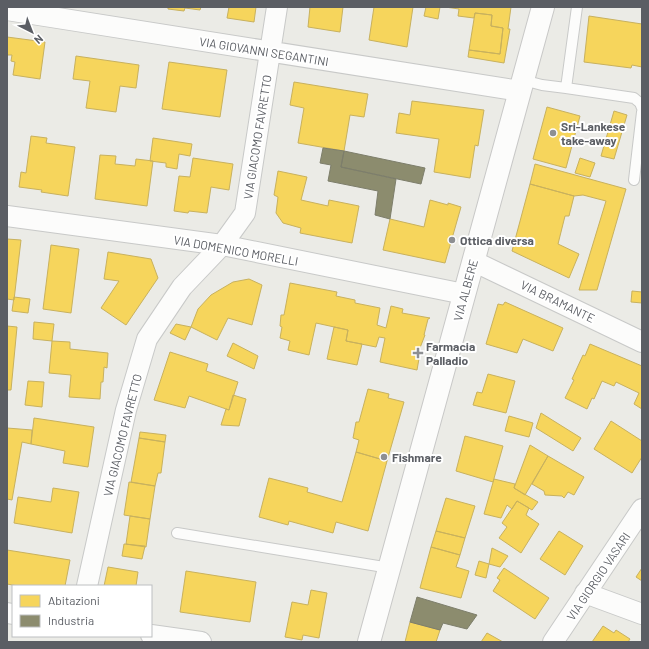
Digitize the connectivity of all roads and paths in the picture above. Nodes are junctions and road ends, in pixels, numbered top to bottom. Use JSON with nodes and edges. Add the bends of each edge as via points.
{"nodes":[{"id":1,"x":277,"y":7,"type":"edge"},
{"id":2,"x":543,"y":7,"type":"edge"},
{"id":3,"x":577,"y":7,"type":"edge"},
{"id":4,"x":7,"y":10,"type":"edge"},
{"id":5,"x":270,"y":52,"type":"junction"},
{"id":6,"x":522,"y":86,"type":"junction"},
{"id":7,"x":566,"y":88,"type":"junction"},
{"id":8,"x":642,"y":108,"type":"edge"},
{"id":9,"x":642,"y":112,"type":"edge"},
{"id":10,"x":634,"y":180,"type":"dead end"},
{"id":11,"x":7,"y":216,"type":"edge"},
{"id":12,"x":222,"y":245,"type":"junction"},
{"id":13,"x":473,"y":260,"type":"junction"},
{"id":14,"x":464,"y":294,"type":"junction"},
{"id":15,"x":642,"y":342,"type":"edge"},
{"id":16,"x":642,"y":509,"type":"edge"},
{"id":17,"x":177,"y":533,"type":"dead end"},
{"id":18,"x":390,"y":568,"type":"junction"},
{"id":19,"x":87,"y":585,"type":"edge"},
{"id":20,"x":585,"y":593,"type":"junction"},
{"id":21,"x":642,"y":614,"type":"edge"},
{"id":22,"x":152,"y":635,"type":"edge"},
{"id":23,"x":201,"y":642,"type":"edge"},
{"id":24,"x":369,"y":642,"type":"edge"},
{"id":25,"x":553,"y":642,"type":"edge"}],
"edges":[{"from":1,"to":5,"type":"street","name":"VIA GIACOMO FAVRETTO"},
{"from":2,"to":6,"type":"street","name":"VIA ALBERE"},
{"from":3,"to":7,"type":"lane"},
{"from":4,"to":5,"type":"street","name":"VIA GIOVANNI SEGANTINI"},
{"from":5,"to":6,"type":"street","name":"VIA GIOVANNI SEGANTINI"},
{"from":5,"to":12,"type":"street","name":"VIA GIACOMO FAVRETTO","via":[[245,213]]},
{"from":6,"to":7,"type":"lane"},
{"from":6,"to":13,"type":"street","name":"VIA ALBERE"},
{"from":7,"to":8,"type":"lane","via":[[634,98]]},
{"from":9,"to":10,"type":"lane"},
{"from":11,"to":12,"type":"street","name":"VIA DOMENICO MORELLI"},
{"from":12,"to":14,"type":"street","name":"VIA DOMENICO MORELLI"},
{"from":12,"to":19,"type":"street","name":"VIA GIACOMO FAVRETTO","via":[[182,287],[147,339],[126,410]]},
{"from":13,"to":14,"type":"street","name":"VIA ALBERE"},
{"from":13,"to":15,"type":"street","name":"VIA BRAMANTE"},
{"from":14,"to":18,"type":"street","name":"VIA ALBERE"},
{"from":16,"to":20,"type":"street","name":"VIA GIORGIO VASARI"},
{"from":17,"to":18,"type":"lane"},
{"from":18,"to":24,"type":"street","name":"VIA ALBERE"},
{"from":20,"to":21,"type":"street"},
{"from":20,"to":25,"type":"street","name":"VIA GIORGIO VASARI"},
{"from":22,"to":23,"type":"street"}]}
